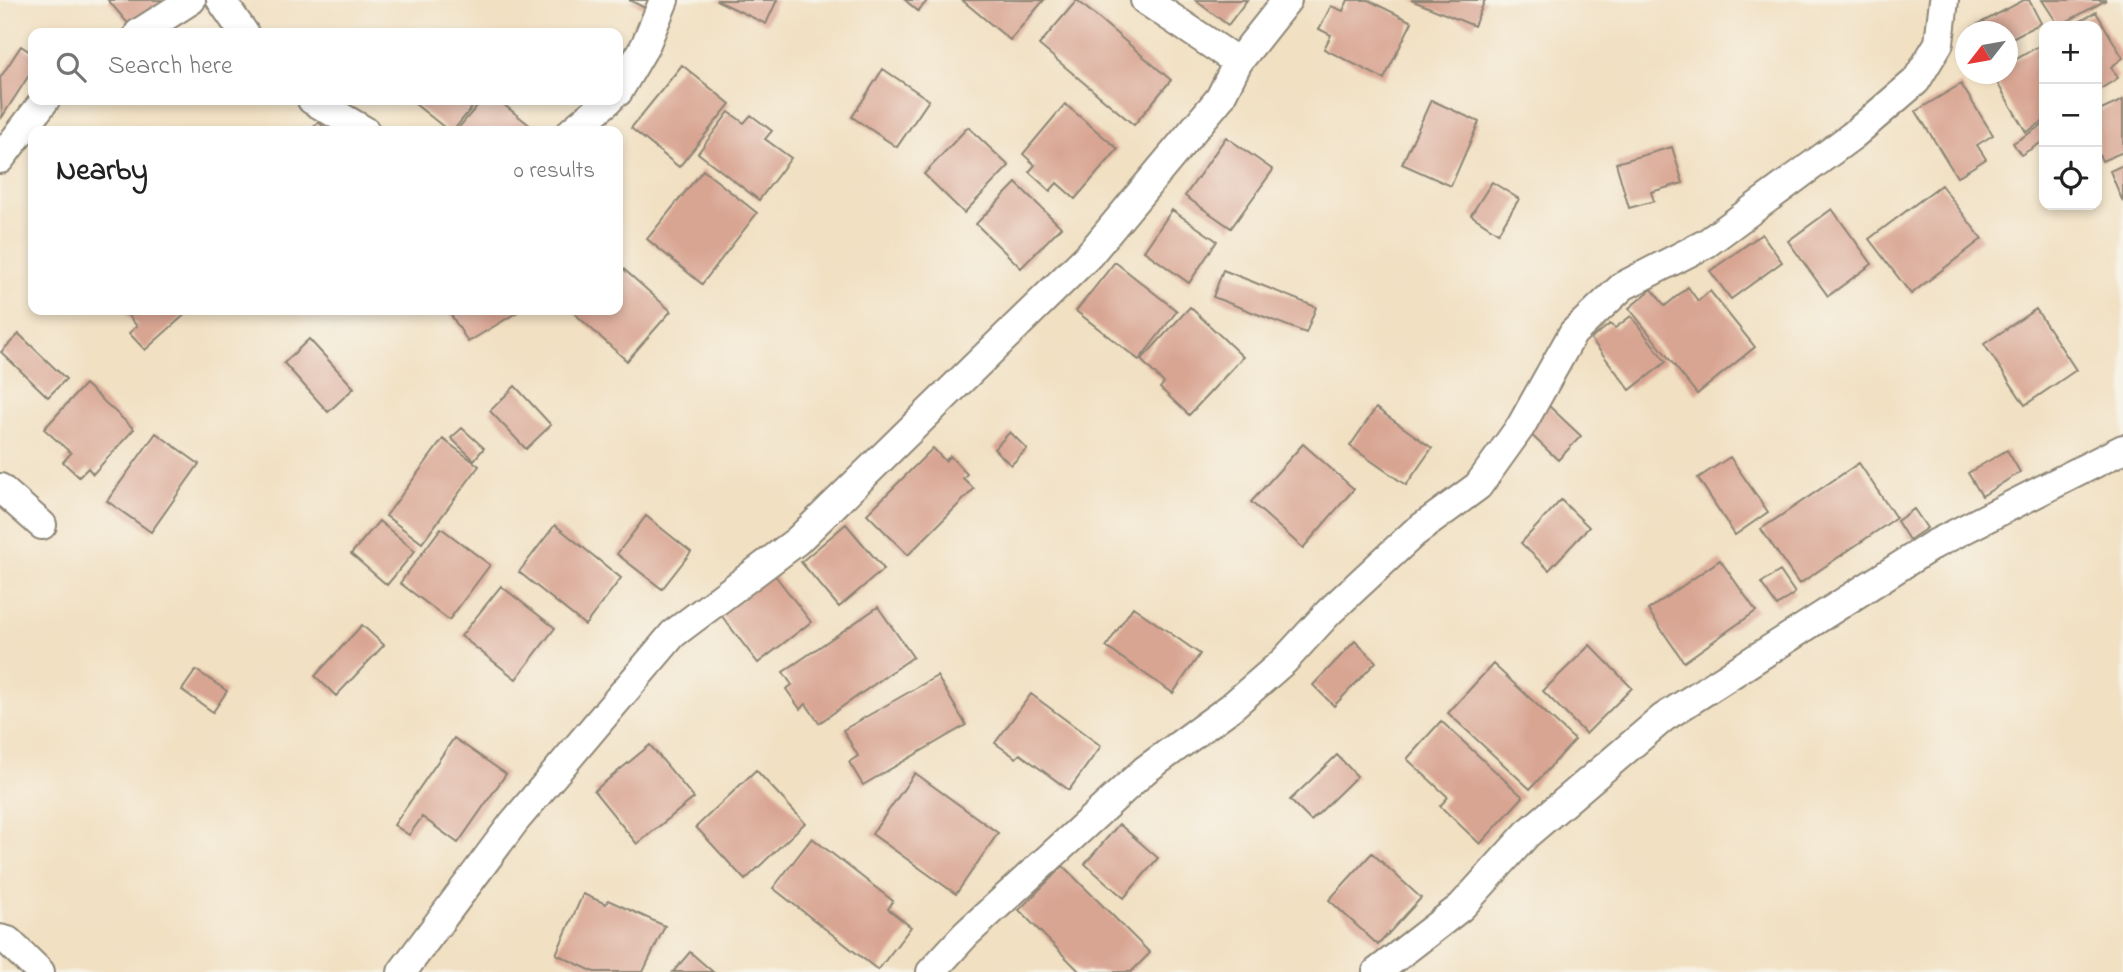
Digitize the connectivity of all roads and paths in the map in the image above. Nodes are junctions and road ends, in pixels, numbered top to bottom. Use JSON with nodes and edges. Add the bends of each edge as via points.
{"nodes":[{"id":1,"x":191,"y":0,"type":"edge"},
{"id":2,"x":221,"y":0,"type":"edge"},
{"id":3,"x":664,"y":0,"type":"edge"},
{"id":4,"x":1145,"y":0,"type":"edge"},
{"id":5,"x":1287,"y":0,"type":"edge"},
{"id":6,"x":1944,"y":0,"type":"edge"},
{"id":7,"x":147,"y":28,"type":"edge"},
{"id":8,"x":241,"y":28,"type":"edge"},
{"id":9,"x":1238,"y":62,"type":"junction"},
{"id":10,"x":623,"y":83,"type":"edge"},
{"id":11,"x":41,"y":105,"type":"edge"},
{"id":12,"x":321,"y":105,"type":"edge"},
{"id":13,"x":603,"y":105,"type":"edge"},
{"id":14,"x":356,"y":126,"type":"edge"},
{"id":15,"x":578,"y":126,"type":"edge"},
{"id":16,"x":0,"y":159,"type":"edge"},
{"id":17,"x":2123,"y":449,"type":"edge"},
{"id":18,"x":0,"y":488,"type":"edge"},
{"id":19,"x":42,"y":525,"type":"dead end"},
{"id":20,"x":0,"y":939,"type":"edge"},
{"id":21,"x":40,"y":972,"type":"edge"},
{"id":22,"x":402,"y":972,"type":"edge"},
{"id":23,"x":931,"y":972,"type":"edge"},
{"id":24,"x":1377,"y":972,"type":"edge"}],
"edges":[{"from":1,"to":7,"type":"street"},
{"from":2,"to":8,"type":"street"},
{"from":3,"to":10,"type":"street"},
{"from":4,"to":9,"type":"street"},
{"from":5,"to":9,"type":"street"},
{"from":6,"to":23,"type":"street","via":[[1939,43],[1916,81],[1852,136],[1707,243],[1622,286],[1573,333],[1521,426],[1478,486],[1413,533],[1230,708],[1145,770],[966,934]]},
{"from":9,"to":22,"type":"street","via":[[1220,98],[1089,255],[797,541],[673,634],[514,822]]},
{"from":11,"to":16,"type":"street"},
{"from":12,"to":14,"type":"street"},
{"from":13,"to":15,"type":"street"},
{"from":17,"to":24,"type":"street","via":[[1933,545],[1663,718],[1527,834],[1461,906]]},
{"from":18,"to":19,"type":"street"},
{"from":20,"to":21,"type":"street","via":[[8,941]]}]}
